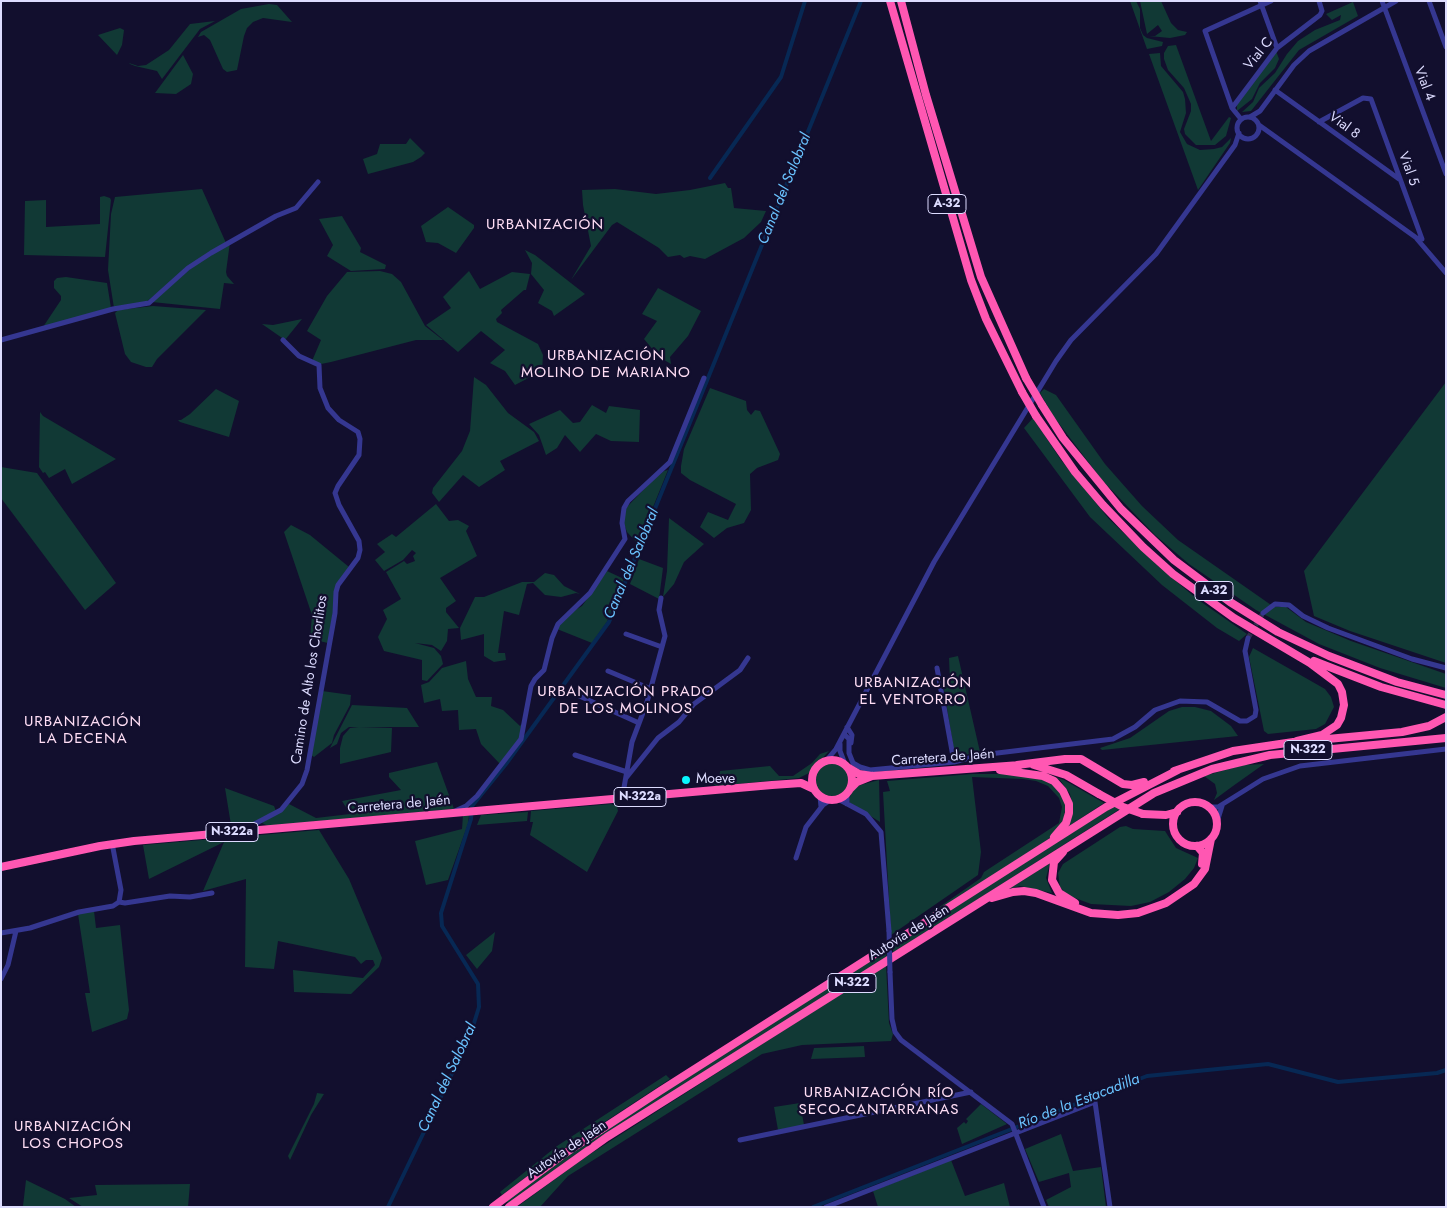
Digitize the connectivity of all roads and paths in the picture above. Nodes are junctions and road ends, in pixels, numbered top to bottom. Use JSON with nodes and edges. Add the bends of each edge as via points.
{"nodes":[{"id":1,"x":1271,"y":1,"type":"edge"},
{"id":2,"x":1319,"y":1,"type":"edge"},
{"id":3,"x":1382,"y":1,"type":"edge"},
{"id":4,"x":1396,"y":1,"type":"edge"},
{"id":5,"x":1429,"y":1,"type":"edge"},
{"id":6,"x":901,"y":3,"type":"edge"},
{"id":7,"x":1261,"y":3,"type":"edge"},
{"id":8,"x":891,"y":5,"type":"edge"},
{"id":9,"x":1384,"y":8,"type":"junction"},
{"id":10,"x":1446,"y":46,"type":"edge"},
{"id":11,"x":1277,"y":48,"type":"junction"},
{"id":12,"x":1275,"y":90,"type":"junction"},
{"id":13,"x":1232,"y":108,"type":"junction"},
{"id":14,"x":1262,"y":108,"type":"junction"},
{"id":15,"x":1250,"y":117,"type":"junction"},
{"id":16,"x":1241,"y":119,"type":"junction"},
{"id":17,"x":1320,"y":122,"type":"junction"},
{"id":18,"x":1258,"y":124,"type":"junction"},
{"id":19,"x":1268,"y":132,"type":"junction"},
{"id":20,"x":1239,"y":133,"type":"junction"},
{"id":21,"x":1256,"y":135,"type":"junction"},
{"id":22,"x":1248,"y":139,"type":"junction"},
{"id":23,"x":1235,"y":145,"type":"junction"},
{"id":24,"x":1446,"y":174,"type":"edge"},
{"id":25,"x":1400,"y":180,"type":"junction"},
{"id":26,"x":318,"y":182,"type":"dead end"},
{"id":27,"x":1413,"y":236,"type":"junction"},
{"id":28,"x":1446,"y":273,"type":"edge"},
{"id":29,"x":1,"y":340,"type":"edge"},
{"id":30,"x":283,"y":340,"type":"dead end"},
{"id":31,"x":704,"y":378,"type":"dead end"},
{"id":32,"x":661,"y":598,"type":"dead end"},
{"id":33,"x":1263,"y":613,"type":"tunnel mouth"},
{"id":34,"x":626,"y":634,"type":"dead end"},
{"id":35,"x":1263,"y":635,"type":"junction"},
{"id":36,"x":1248,"y":638,"type":"tunnel mouth"},
{"id":37,"x":662,"y":647,"type":"junction"},
{"id":38,"x":748,"y":658,"type":"dead end"},
{"id":39,"x":936,"y":668,"type":"dead end"},
{"id":40,"x":1446,"y":668,"type":"edge"},
{"id":41,"x":608,"y":671,"type":"dead end"},
{"id":42,"x":651,"y":690,"type":"junction"},
{"id":43,"x":575,"y":694,"type":"dead end"},
{"id":44,"x":1445,"y":695,"type":"edge"},
{"id":45,"x":1443,"y":705,"type":"edge"},
{"id":46,"x":1446,"y":717,"type":"edge"},
{"id":47,"x":1446,"y":722,"type":"edge"},
{"id":48,"x":639,"y":723,"type":"junction"},
{"id":49,"x":847,"y":727,"type":"junction"},
{"id":50,"x":842,"y":736,"type":"junction"},
{"id":51,"x":1446,"y":738,"type":"edge"},
{"id":52,"x":1297,"y":741,"type":"junction"},
{"id":53,"x":1381,"y":743,"type":"junction"},
{"id":54,"x":850,"y":748,"type":"junction"},
{"id":55,"x":1446,"y":749,"type":"edge"},
{"id":56,"x":575,"y":755,"type":"dead end"},
{"id":57,"x":826,"y":761,"type":"junction"},
{"id":58,"x":954,"y":762,"type":"junction"},
{"id":59,"x":1017,"y":765,"type":"junction"},
{"id":60,"x":846,"y":766,"type":"junction"},
{"id":61,"x":968,"y":769,"type":"junction"},
{"id":62,"x":814,"y":770,"type":"junction"},
{"id":63,"x":1178,"y":770,"type":"junction"},
{"id":64,"x":627,"y":772,"type":"junction"},
{"id":65,"x":872,"y":776,"type":"junction"},
{"id":66,"x":626,"y":778,"type":"junction"},
{"id":67,"x":801,"y":783,"type":"junction"},
{"id":68,"x":814,"y":789,"type":"junction"},
{"id":69,"x":848,"y":792,"type":"junction"},
{"id":70,"x":820,"y":796,"type":"junction"},
{"id":71,"x":622,"y":799,"type":"junction"},
{"id":72,"x":835,"y":799,"type":"junction"},
{"id":73,"x":847,"y":804,"type":"junction"},
{"id":74,"x":1224,"y":804,"type":"junction"},
{"id":75,"x":1208,"y":807,"type":"junction"},
{"id":76,"x":821,"y":808,"type":"junction"},
{"id":77,"x":1178,"y":812,"type":"junction"},
{"id":78,"x":453,"y":813,"type":"junction"},
{"id":79,"x":1143,"y":814,"type":"junction"},
{"id":80,"x":1174,"y":821,"type":"junction"},
{"id":81,"x":1217,"y":822,"type":"junction"},
{"id":82,"x":234,"y":832,"type":"junction"},
{"id":83,"x":1086,"y":834,"type":"junction"},
{"id":84,"x":1211,"y":839,"type":"junction"},
{"id":85,"x":112,"y":843,"type":"junction"},
{"id":86,"x":1197,"y":846,"type":"junction"},
{"id":87,"x":1044,"y":848,"type":"junction"},
{"id":88,"x":796,"y":858,"type":"dead end"},
{"id":89,"x":1,"y":867,"type":"edge"},
{"id":90,"x":212,"y":893,"type":"dead end"},
{"id":91,"x":119,"y":902,"type":"junction"},
{"id":92,"x":964,"y":913,"type":"junction"},
{"id":93,"x":16,"y":930,"type":"junction"},
{"id":94,"x":1,"y":933,"type":"edge"},
{"id":95,"x":1,"y":980,"type":"edge"},
{"id":96,"x":971,"y":1092,"type":"junction"},
{"id":97,"x":1016,"y":1132,"type":"junction"},
{"id":98,"x":740,"y":1140,"type":"dead end"},
{"id":99,"x":494,"y":1207,"type":"edge"},
{"id":100,"x":509,"y":1207,"type":"edge"},
{"id":101,"x":826,"y":1207,"type":"edge"},
{"id":102,"x":1044,"y":1207,"type":"edge"},
{"id":103,"x":1110,"y":1207,"type":"edge"}],
"edges":[{"from":1,"to":7,"type":"street"},
{"from":2,"to":11,"type":"street","name":"Vial C","via":[[1322,12]]},
{"from":3,"to":9,"type":"street","name":"Vial 4"},
{"from":4,"to":9,"type":"street"},
{"from":5,"to":10,"type":"street"},
{"from":6,"to":44,"type":"highway","number":"A-32","bridge":true,"via":[[981,277],[1026,378],[1069,445],[1122,509],[1174,560],[1223,597],[1278,632],[1329,656],[1397,682]]},
{"from":7,"to":11,"type":"street"},
{"from":7,"to":13,"type":"street","via":[[1205,31]]},
{"from":8,"to":35,"type":"highway","number":"A-32","bridge":true,"via":[[971,280],[986,319],[1036,416],[1075,472],[1143,546],[1202,596]]},
{"from":9,"to":12,"type":"street","via":[[1309,51]]},
{"from":9,"to":24,"type":"street","name":"Vial 4"},
{"from":11,"to":13,"type":"street","name":"Vial C"},
{"from":12,"to":14,"type":"street"},
{"from":12,"to":17,"type":"street","name":"Vial 8"},
{"from":13,"to":16,"type":"street"},
{"from":14,"to":15,"type":"street"},
{"from":14,"to":18,"type":"street"},
{"from":15,"to":16,"type":"street"},
{"from":15,"to":18,"type":"street"},
{"from":16,"to":20,"type":"street","via":[[1237,125]]},
{"from":17,"to":25,"type":"street","name":"Vial 8"},
{"from":17,"to":25,"type":"street","name":"Vial 5","via":[[1368,98]]},
{"from":18,"to":19,"type":"street"},
{"from":18,"to":21,"type":"street"},
{"from":19,"to":21,"type":"street"},
{"from":19,"to":27,"type":"street"},
{"from":20,"to":22,"type":"street"},
{"from":20,"to":23,"type":"street"},
{"from":21,"to":22,"type":"street"},
{"from":22,"to":23,"type":"street"},
{"from":23,"to":49,"type":"street","via":[[1156,254],[1076,334],[1056,361],[934,562]]},
{"from":25,"to":27,"type":"street","name":"Vial 5","via":[[1422,238]]},
{"from":26,"to":29,"type":"street","via":[[296,208],[211,253],[188,268],[149,303],[113,309]]},
{"from":27,"to":28,"type":"street"},
{"from":30,"to":82,"type":"street","name":"Camino de Alto los Chorlitos","via":[[298,356],[319,365],[320,388],[328,408],[358,432],[359,455],[336,493],[359,541],[360,550],[336,592],[335,613],[302,784],[281,810],[250,828]]},
{"from":31,"to":78,"type":"street","via":[[670,462],[624,508],[625,539],[590,593],[558,624],[544,670],[531,686],[521,739],[477,796]]},
{"from":32,"to":37,"type":"street","via":[[659,610],[665,636]]},
{"from":33,"to":40,"type":"street","via":[[1275,604],[1289,605],[1303,616],[1335,630]]},
{"from":34,"to":37,"type":"street"},
{"from":35,"to":45,"type":"highway","via":[[1349,676]]},
{"from":35,"to":52,"type":"highway","via":[[1324,672],[1342,692],[1344,710],[1337,725],[1322,736]]},
{"from":36,"to":58,"type":"street","via":[[1245,651],[1256,710],[1251,719],[1240,721],[1207,702],[1180,701],[1155,710],[1135,727],[1113,739],[981,755]]},
{"from":37,"to":42,"type":"street"},
{"from":38,"to":66,"type":"street","via":[[740,670],[694,704],[679,722],[658,738]]},
{"from":39,"to":58,"type":"street"},
{"from":41,"to":42,"type":"street"},
{"from":42,"to":48,"type":"street"},
{"from":43,"to":48,"type":"street"},
{"from":46,"to":52,"type":"highway","via":[[1429,726],[1402,732]]},
{"from":47,"to":53,"type":"highway","via":[[1425,732]]},
{"from":48,"to":64,"type":"street"},
{"from":49,"to":50,"type":"street"},
{"from":49,"to":54,"type":"street","via":[[852,735]]},
{"from":50,"to":54,"type":"street","via":[[850,739]]},
{"from":50,"to":57,"type":"street"},
{"from":50,"to":60,"type":"street","via":[[840,751]]},
{"from":51,"to":53,"type":"highway","number":"N-322"},
{"from":52,"to":63,"type":"highway","number":"N-322","via":[[1232,751]]},
{"from":53,"to":83,"type":"highway","name":"Autovía de Jaén","number":"N-322","via":[[1270,755],[1202,772],[1154,792]]},
{"from":54,"to":58,"type":"street","via":[[853,763],[865,770]]},
{"from":55,"to":74,"type":"street","via":[[1300,766],[1264,779]]},
{"from":56,"to":64,"type":"street"},
{"from":57,"to":60,"type":"highway","via":[[838,760]]},
{"from":57,"to":62,"type":"highway"},
{"from":59,"to":61,"type":"highway","name":"Carretera de Jaén"},
{"from":59,"to":63,"type":"highway","via":[[1081,759],[1116,782],[1132,785]]},
{"from":59,"to":79,"type":"highway","bridge":true,"via":[[1035,765],[1055,771]]},
{"from":60,"to":65,"type":"highway","name":"Carretera de Jaén","via":[[859,774]]},
{"from":60,"to":69,"type":"highway","via":[[852,777]]},
{"from":61,"to":65,"type":"highway","name":"Carretera de Jaén"},
{"from":61,"to":87,"type":"highway","via":[[1021,772],[1043,776],[1058,784],[1066,796],[1069,813],[1061,831]]},
{"from":62,"to":67,"type":"highway"},
{"from":62,"to":68,"type":"highway"},
{"from":63,"to":87,"type":"highway","name":"Autovía de Jaén","number":"N-322","via":[[1128,794]]},
{"from":64,"to":66,"type":"street"},
{"from":65,"to":69,"type":"highway","name":"Carretera de Jaén","via":[[857,782]]},
{"from":66,"to":71,"type":"street"},
{"from":67,"to":68,"type":"highway","name":"Carretera de Jaén","number":"N-322a"},
{"from":67,"to":71,"type":"highway","name":"Carretera de Jaén","number":"N-322a"},
{"from":68,"to":70,"type":"highway","number":"N-322a"},
{"from":69,"to":72,"type":"highway"},
{"from":69,"to":73,"type":"street"},
{"from":70,"to":72,"type":"highway"},
{"from":70,"to":76,"type":"street"},
{"from":71,"to":78,"type":"highway","name":"Carretera de Jaén","number":"N-322a"},
{"from":72,"to":73,"type":"street"},
{"from":72,"to":76,"type":"street"},
{"from":73,"to":96,"type":"street","bridge":true,"via":[[872,819],[883,843],[895,1032],[901,1040]]},
{"from":74,"to":75,"type":"street"},
{"from":74,"to":81,"type":"street"},
{"from":75,"to":77,"type":"highway","via":[[1192,803]]},
{"from":75,"to":81,"type":"highway"},
{"from":76,"to":88,"type":"street","via":[[806,827]]},
{"from":77,"to":79,"type":"highway"},
{"from":77,"to":80,"type":"highway"},
{"from":78,"to":82,"type":"highway","name":"Carretera de Jaén","number":"N-322a"},
{"from":79,"to":80,"type":"highway"},
{"from":80,"to":86,"type":"highway","via":[[1174,831],[1180,839],[1188,845]]},
{"from":81,"to":84,"type":"highway"},
{"from":82,"to":85,"type":"highway","name":"Carretera de Jaén","number":"N-322a"},
{"from":83,"to":86,"type":"highway","via":[[1057,858],[1052,880],[1059,893],[1069,900],[1105,911],[1142,907],[1187,884],[1200,868],[1203,856]]},
{"from":83,"to":92,"type":"highway","name":"Autovía de Jaén","number":"N-322"},
{"from":84,"to":86,"type":"highway"},
{"from":84,"to":92,"type":"highway","via":[[1205,869],[1194,884],[1171,900],[1147,910],[1128,915],[1105,915],[1024,891],[999,895]]},
{"from":85,"to":89,"type":"highway","name":"Carretera de Jaén","number":"N-322a"},
{"from":85,"to":91,"type":"street","via":[[121,890]]},
{"from":87,"to":99,"type":"highway","name":"Autovía de Jaén","number":"N-322","via":[[584,1140],[527,1179]]},
{"from":90,"to":91,"type":"street"},
{"from":91,"to":93,"type":"street"},
{"from":92,"to":100,"type":"highway","name":"Autovía de Jaén","number":"N-322","via":[[600,1142]]},
{"from":93,"to":94,"type":"street"},
{"from":93,"to":95,"type":"street"},
{"from":96,"to":97,"type":"street","via":[[1012,1124]]},
{"from":96,"to":98,"type":"street"},
{"from":97,"to":101,"type":"street"},
{"from":97,"to":102,"type":"street"},
{"from":97,"to":103,"type":"street","via":[[1095,1102]]}]}
